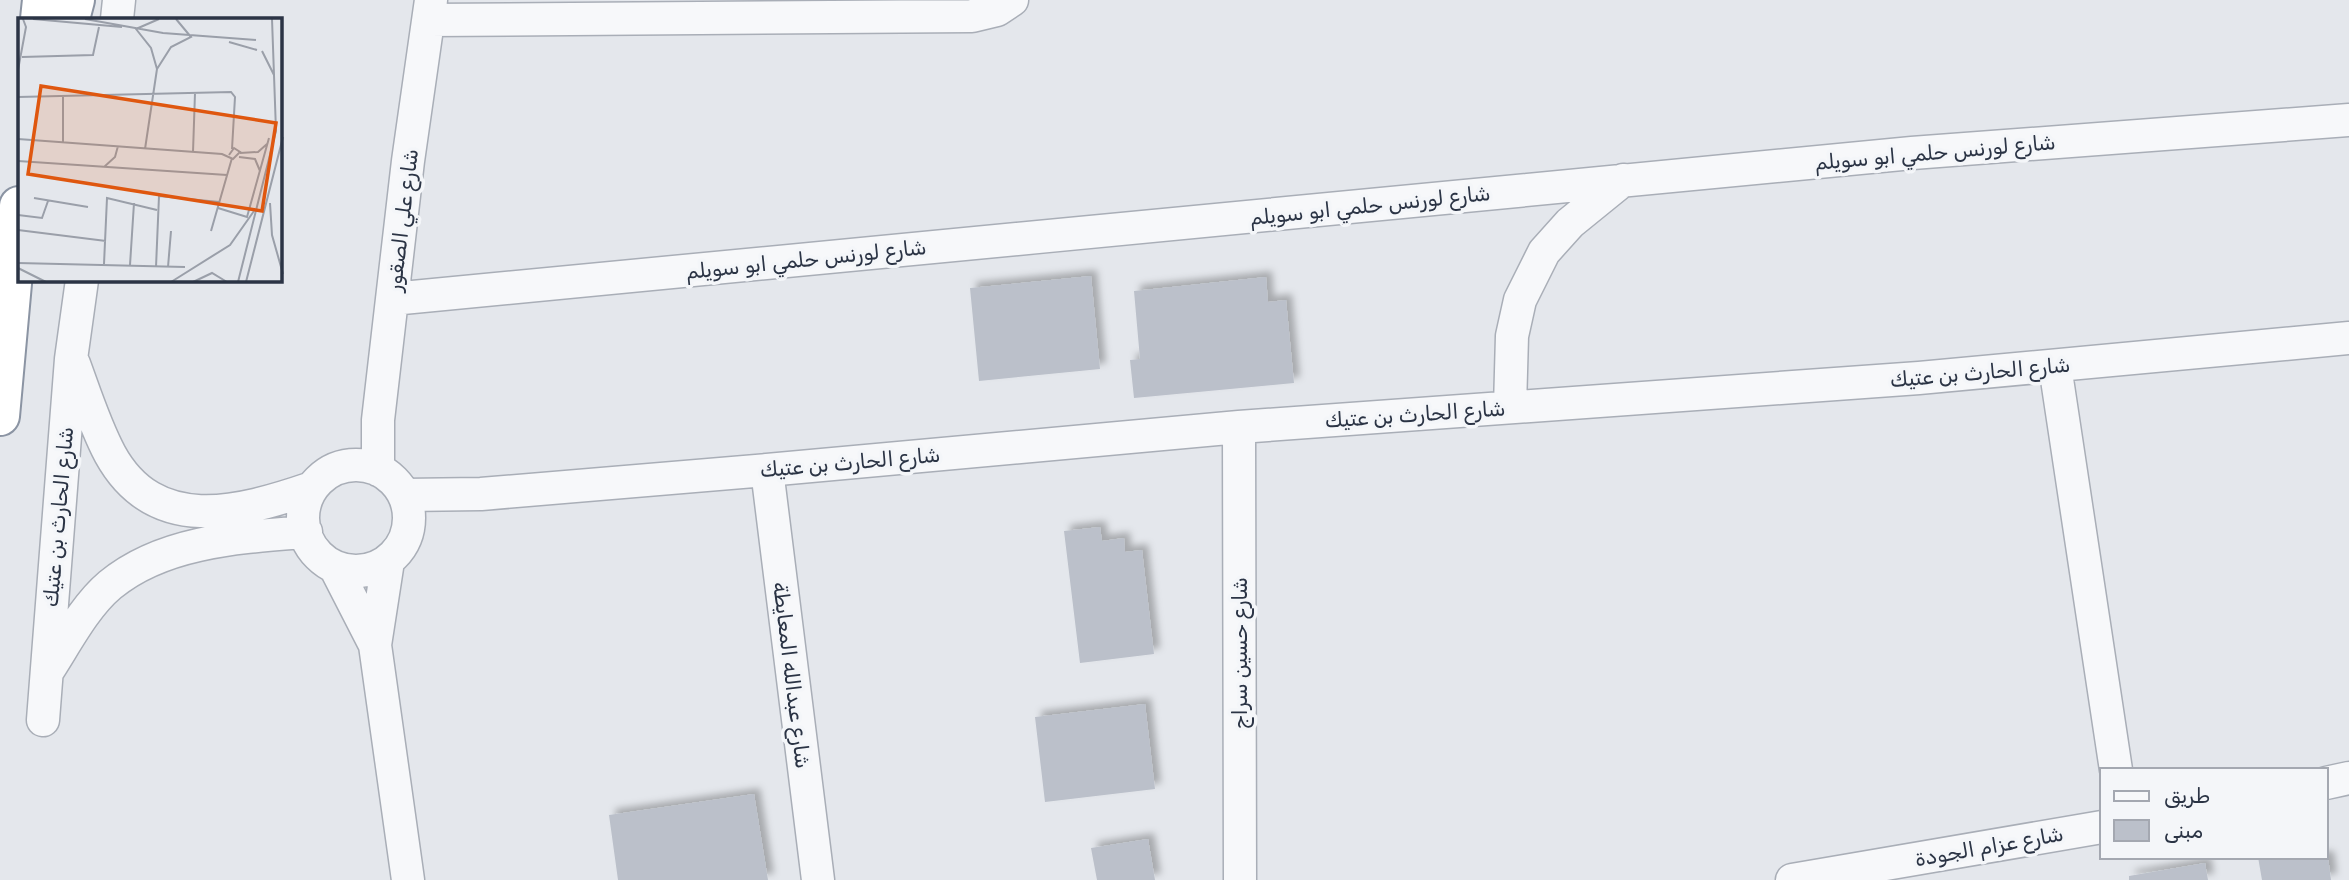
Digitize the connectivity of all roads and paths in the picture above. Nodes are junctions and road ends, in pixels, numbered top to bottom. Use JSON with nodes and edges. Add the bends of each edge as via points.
{"nodes":[{"id":1,"x":42,"y":0,"type":"edge"},
{"id":2,"x":75,"y":0,"type":"edge"},
{"id":3,"x":119,"y":0,"type":"edge"},
{"id":4,"x":1012,"y":0,"type":"edge"},
{"id":5,"x":430,"y":10,"type":"edge"},
{"id":6,"x":40,"y":18,"type":"edge"},
{"id":7,"x":70,"y":18,"type":"edge"},
{"id":8,"x":117,"y":18,"type":"edge"},
{"id":9,"x":2349,"y":120,"type":"edge"},
{"id":10,"x":1623,"y":180,"type":"junction"},
{"id":11,"x":18,"y":217,"type":"edge"},
{"id":12,"x":82,"y":282,"type":"edge"},
{"id":13,"x":392,"y":299,"type":"junction"},
{"id":14,"x":2349,"y":338,"type":"edge"},
{"id":15,"x":71,"y":359,"type":"junction"},
{"id":16,"x":2055,"y":366,"type":"junction"},
{"id":17,"x":1510,"y":407,"type":"junction"},
{"id":18,"x":0,"y":416,"type":"edge"},
{"id":19,"x":378,"y":420,"type":"junction"},
{"id":20,"x":1239,"y":427,"type":"junction"},
{"id":21,"x":341,"y":467,"type":"junction"},
{"id":22,"x":378,"y":470,"type":"junction"},
{"id":23,"x":767,"y":470,"type":"junction"},
{"id":24,"x":312,"y":488,"type":"junction"},
{"id":25,"x":481,"y":494,"type":"junction"},
{"id":26,"x":404,"y":495,"type":"junction"},
{"id":27,"x":408,"y":531,"type":"junction"},
{"id":28,"x":306,"y":532,"type":"junction"},
{"id":29,"x":388,"y":561,"type":"junction"},
{"id":30,"x":335,"y":567,"type":"junction"},
{"id":31,"x":375,"y":645,"type":"junction"},
{"id":32,"x":45,"y":675,"type":"junction"},
{"id":33,"x":43,"y":720,"type":"dead end"},
{"id":34,"x":2116,"y":768,"type":"edge"},
{"id":35,"x":2349,"y":778,"type":"edge"},
{"id":36,"x":2328,"y":783,"type":"edge"},
{"id":37,"x":2100,"y":827,"type":"edge"},
{"id":38,"x":408,"y":880,"type":"edge"},
{"id":39,"x":818,"y":880,"type":"edge"},
{"id":40,"x":1240,"y":880,"type":"edge"},
{"id":41,"x":1792,"y":880,"type":"edge"}],
"edges":[{"from":1,"to":6,"type":"highway"},
{"from":2,"to":7,"type":"highway"},
{"from":3,"to":8,"type":"street"},
{"from":4,"to":5,"type":"street","name":"شارع علي الصقور","via":[[997,10],[972,16]]},
{"from":5,"to":13,"type":"street","name":"شارع علي الصقور"},
{"from":9,"to":10,"type":"street","name":"شارع لورنس حلمي ابو سويلم"},
{"from":10,"to":13,"type":"street","name":"شارع لورنس حلمي ابو سويلم"},
{"from":10,"to":17,"type":"street","via":[[1570,223],[1544,252],[1520,300],[1512,336]]},
{"from":11,"to":18,"type":"highway"},
{"from":12,"to":15,"type":"street","name":"شارع الحارث بن عتيك"},
{"from":13,"to":19,"type":"street","name":"شارع علي الصقور"},
{"from":14,"to":16,"type":"street","name":"شارع الحارث بن عتيك"},
{"from":15,"to":24,"type":"street","name":"شارع الحارث بن عتيك","via":[[111,454],[148,498],[193,512],[222,510]]},
{"from":15,"to":32,"type":"street","name":"شارع الحارث بن عتيك"},
{"from":16,"to":17,"type":"street","name":"شارع الحارث بن عتيك"},
{"from":16,"to":34,"type":"street"},
{"from":17,"to":20,"type":"street","name":"شارع الحارث بن عتيك"},
{"from":19,"to":21,"type":"street"},
{"from":19,"to":22,"type":"street","name":"شارع علي الصقور"},
{"from":20,"to":23,"type":"street","name":"شارع الحارث بن عتيك"},
{"from":20,"to":40,"type":"street","name":"شارع حسين سراج"},
{"from":21,"to":22,"type":"street"},
{"from":21,"to":24,"type":"street"},
{"from":22,"to":26,"type":"street"},
{"from":23,"to":25,"type":"street","name":"شارع الحارث بن عتيك"},
{"from":23,"to":39,"type":"street","name":"شارع عبدالله المعايطة"},
{"from":24,"to":28,"type":"street","via":[[304,505]]},
{"from":25,"to":26,"type":"street","name":"شارع الحارث بن عتيك"},
{"from":25,"to":27,"type":"street","name":"شارع الحارث بن عتيك"},
{"from":26,"to":27,"type":"street"},
{"from":27,"to":29,"type":"street","via":[[401,548]]},
{"from":28,"to":30,"type":"street","via":[[319,556]]},
{"from":28,"to":32,"type":"street","name":"شارع الحارث بن عتيك","via":[[201,544],[130,571],[95,601]]},
{"from":29,"to":30,"type":"street","via":[[371,569]]},
{"from":29,"to":31,"type":"street"},
{"from":30,"to":31,"type":"street"},
{"from":31,"to":38,"type":"street"},
{"from":32,"to":33,"type":"street","name":"شارع الحارث بن عتيك"},
{"from":35,"to":36,"type":"street"},
{"from":37,"to":41,"type":"street","name":"شارع عزام الجودة"}]}
